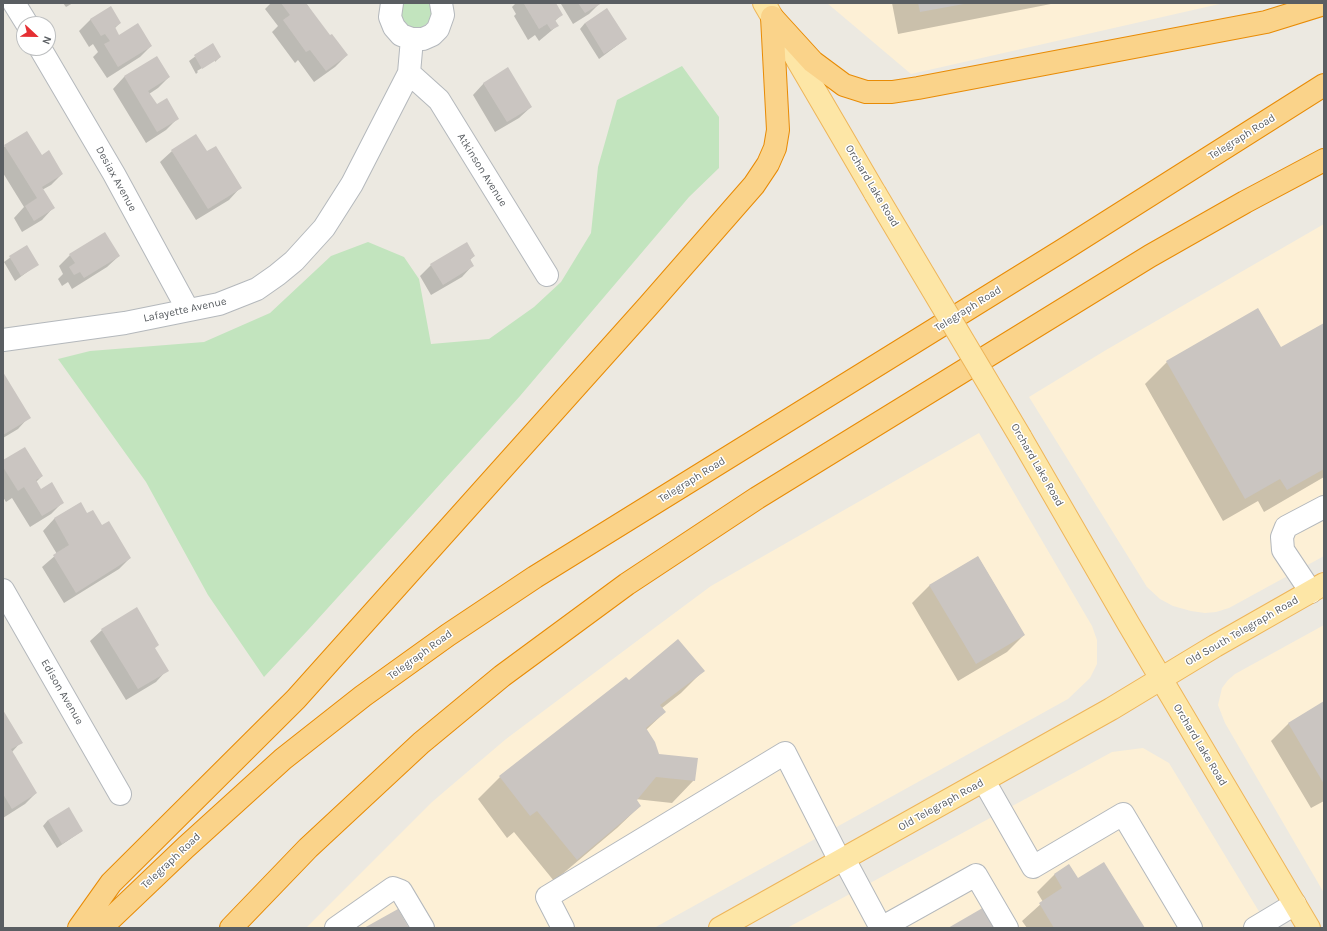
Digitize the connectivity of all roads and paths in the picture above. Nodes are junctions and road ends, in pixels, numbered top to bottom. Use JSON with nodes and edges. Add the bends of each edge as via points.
{"nodes":[{"id":1,"x":14,"y":3,"type":"edge"},
{"id":2,"x":392,"y":3,"type":"edge"},
{"id":3,"x":441,"y":3,"type":"edge"},
{"id":4,"x":1324,"y":4,"type":"edge"},
{"id":5,"x":768,"y":10,"type":"edge"},
{"id":6,"x":22,"y":16,"type":"edge"},
{"id":7,"x":412,"y":39,"type":"junction"},
{"id":8,"x":45,"y":56,"type":"edge"},
{"id":9,"x":409,"y":73,"type":"junction"},
{"id":10,"x":1324,"y":85,"type":"edge"},
{"id":11,"x":1324,"y":160,"type":"edge"},
{"id":12,"x":547,"y":275,"type":"dead end"},
{"id":13,"x":188,"y":310,"type":"junction"},
{"id":14,"x":3,"y":340,"type":"edge"},
{"id":15,"x":1324,"y":507,"type":"edge"},
{"id":16,"x":1317,"y":588,"type":"edge"},
{"id":17,"x":3,"y":590,"type":"edge"},
{"id":18,"x":1161,"y":679,"type":"junction"},
{"id":19,"x":984,"y":781,"type":"junction"},
{"id":20,"x":120,"y":794,"type":"dead end"},
{"id":21,"x":842,"y":860,"type":"junction"},
{"id":22,"x":1295,"y":904,"type":"junction"},
{"id":23,"x":79,"y":928,"type":"edge"},
{"id":24,"x":101,"y":928,"type":"edge"},
{"id":25,"x":231,"y":928,"type":"edge"},
{"id":26,"x":336,"y":928,"type":"edge"},
{"id":27,"x":423,"y":928,"type":"edge"},
{"id":28,"x":563,"y":928,"type":"edge"},
{"id":29,"x":720,"y":928,"type":"edge"},
{"id":30,"x":881,"y":928,"type":"edge"},
{"id":31,"x":1007,"y":928,"type":"edge"},
{"id":32,"x":1191,"y":928,"type":"edge"},
{"id":33,"x":1255,"y":928,"type":"edge"},
{"id":34,"x":1309,"y":928,"type":"edge"}],
"edges":[{"from":1,"to":6,"type":"street"},
{"from":2,"to":7,"type":"street","via":[[390,17],[394,27],[401,35]]},
{"from":3,"to":7,"type":"street","via":[[443,15],[438,29],[422,39]]},
{"from":4,"to":5,"type":"highway","via":[[1266,22],[892,92],[866,92],[844,85],[813,62]]},
{"from":5,"to":18,"type":"main road","name":"Orchard Lake Road","bridge":true},
{"from":5,"to":23,"type":"highway","via":[[778,130],[775,148],[754,185],[296,699],[111,883]]},
{"from":7,"to":9,"type":"street","name":"Lafayette Avenue"},
{"from":8,"to":13,"type":"street","name":"Desiax Avenue","via":[[114,174]]},
{"from":9,"to":12,"type":"street","name":"Atkinson Avenue","via":[[439,100]]},
{"from":9,"to":13,"type":"street","name":"Lafayette Avenue","via":[[352,184],[312,243],[277,275],[257,289],[219,304]]},
{"from":10,"to":24,"type":"highway","name":"Telegraph Road","via":[[535,577],[448,635],[363,696],[283,759],[186,846]]},
{"from":11,"to":25,"type":"highway","via":[[1244,202],[1144,260],[757,498],[626,584],[508,672],[421,743],[308,848]]},
{"from":13,"to":14,"type":"street","name":"Lafayette Avenue","via":[[125,323]]},
{"from":15,"to":16,"type":"street","via":[[1286,527],[1282,537],[1283,550]]},
{"from":16,"to":18,"type":"main road","name":"Old South Telegraph Road"},
{"from":17,"to":20,"type":"street","name":"Edison Avenue"},
{"from":18,"to":19,"type":"main road","name":"Old Telegraph Road"},
{"from":18,"to":22,"type":"main road","name":"Orchard Lake Road"},
{"from":19,"to":21,"type":"main road","name":"Old Telegraph Road"},
{"from":19,"to":32,"type":"street","via":[[1033,867],[1123,814]]},
{"from":21,"to":28,"type":"street","via":[[785,753],[547,897]]},
{"from":21,"to":29,"type":"main road","name":"Old Telegraph Road"},
{"from":21,"to":30,"type":"street"},
{"from":22,"to":33,"type":"street"},
{"from":22,"to":34,"type":"main road","name":"Orchard Lake Road"},
{"from":26,"to":27,"type":"street","via":[[393,888],[401,891]]},
{"from":30,"to":31,"type":"street","via":[[976,875]]}]}
